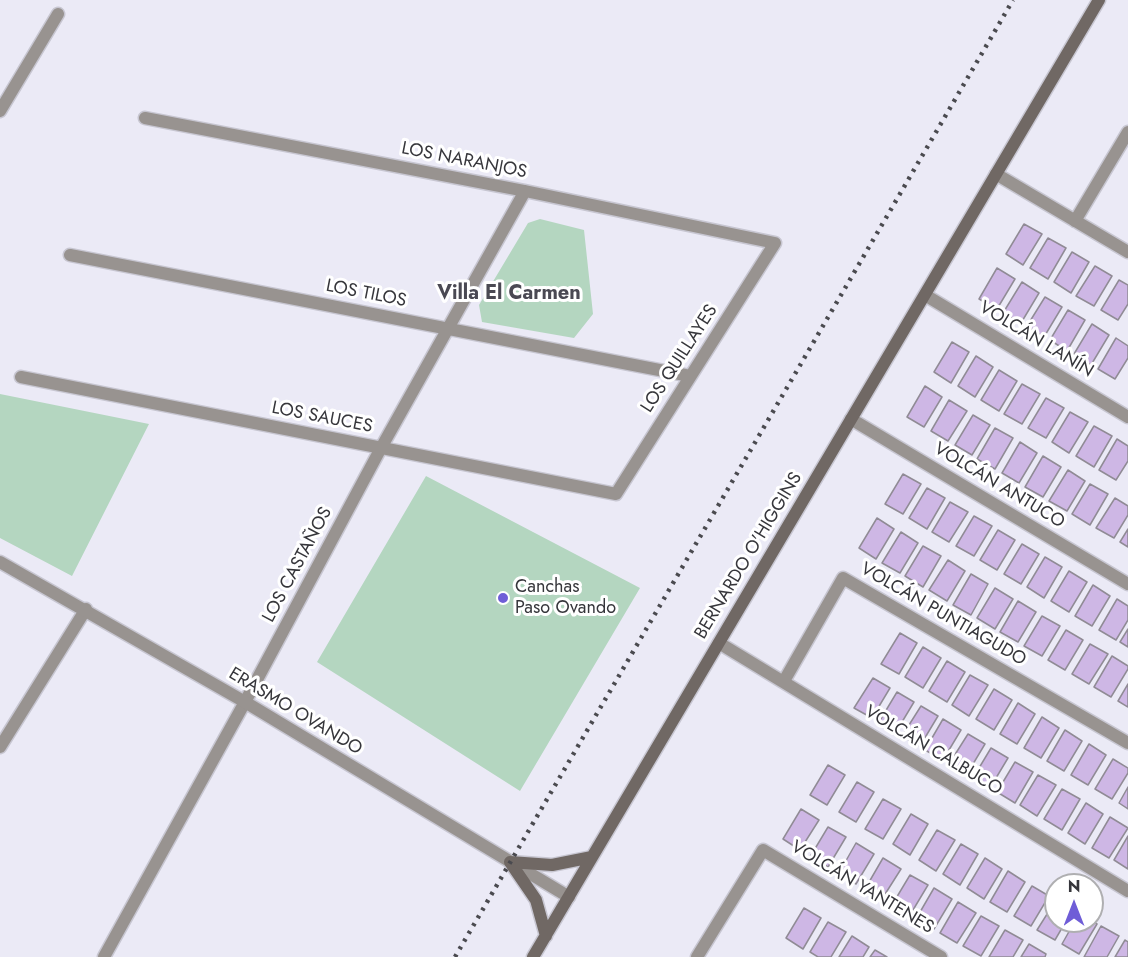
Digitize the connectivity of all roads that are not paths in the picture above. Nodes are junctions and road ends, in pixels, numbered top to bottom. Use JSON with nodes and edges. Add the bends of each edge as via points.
{"nodes":[{"id":1,"x":1099,"y":0,"type":"edge"},
{"id":2,"x":58,"y":14,"type":"dead end"},
{"id":3,"x":0,"y":111,"type":"edge"},
{"id":4,"x":145,"y":118,"type":"dead end"},
{"id":5,"x":1128,"y":132,"type":"edge"},
{"id":6,"x":996,"y":174,"type":"junction"},
{"id":7,"x":525,"y":191,"type":"junction"},
{"id":8,"x":1075,"y":221,"type":"junction"},
{"id":9,"x":775,"y":243,"type":"joint"},
{"id":10,"x":1128,"y":252,"type":"edge"},
{"id":11,"x":70,"y":255,"type":"dead end"},
{"id":12,"x":925,"y":295,"type":"junction"},
{"id":13,"x":449,"y":329,"type":"junction"},
{"id":14,"x":690,"y":376,"type":"junction"},
{"id":15,"x":21,"y":377,"type":"dead end"},
{"id":16,"x":1128,"y":417,"type":"edge"},
{"id":17,"x":851,"y":419,"type":"junction"},
{"id":18,"x":381,"y":448,"type":"junction"},
{"id":19,"x":616,"y":494,"type":"joint"},
{"id":20,"x":0,"y":562,"type":"edge"},
{"id":21,"x":1128,"y":584,"type":"edge"},
{"id":22,"x":86,"y":609,"type":"junction"},
{"id":23,"x":719,"y":643,"type":"junction"},
{"id":24,"x":784,"y":681,"type":"junction"},
{"id":25,"x":245,"y":702,"type":"junction"},
{"id":26,"x":1128,"y":743,"type":"edge"},
{"id":27,"x":0,"y":747,"type":"edge"},
{"id":28,"x":592,"y":857,"type":"junction"},
{"id":29,"x":510,"y":862,"type":"junction"},
{"id":30,"x":1128,"y":891,"type":"edge"},
{"id":31,"x":569,"y":897,"type":"junction"},
{"id":32,"x":546,"y":936,"type":"junction"},
{"id":33,"x":104,"y":957,"type":"edge"},
{"id":34,"x":533,"y":957,"type":"edge"},
{"id":35,"x":697,"y":957,"type":"edge"},
{"id":36,"x":941,"y":957,"type":"edge"}],
"edges":[{"from":1,"to":6,"type":"main road","name":"BERNARDO O'HIGGINS"},
{"from":2,"to":3,"type":"street"},
{"from":4,"to":7,"type":"street","name":"LOS NARANJOS"},
{"from":5,"to":8,"type":"street"},
{"from":6,"to":8,"type":"street"},
{"from":6,"to":12,"type":"main road","name":"BERNARDO O'HIGGINS"},
{"from":7,"to":9,"type":"street","name":"LOS NARANJOS"},
{"from":7,"to":13,"type":"street","name":"LOS CASTAÑOS"},
{"from":8,"to":10,"type":"street"},
{"from":9,"to":14,"type":"street","name":"LOS QUILLAYES"},
{"from":11,"to":13,"type":"street","name":"LOS TILOS"},
{"from":12,"to":16,"type":"street","name":"VOLCÁN LANÍN"},
{"from":12,"to":17,"type":"main road","name":"BERNARDO O'HIGGINS"},
{"from":13,"to":14,"type":"street","name":"LOS TILOS"},
{"from":13,"to":18,"type":"street","name":"LOS CASTAÑOS"},
{"from":14,"to":19,"type":"street","name":"LOS QUILLAYES"},
{"from":15,"to":18,"type":"street","name":"LOS SAUCES"},
{"from":17,"to":21,"type":"street","name":"VOLCÁN ANTUCO"},
{"from":17,"to":23,"type":"main road","name":"BERNARDO O'HIGGINS"},
{"from":18,"to":19,"type":"street","name":"LOS SAUCES"},
{"from":18,"to":25,"type":"street","name":"LOS CASTAÑOS"},
{"from":20,"to":22,"type":"street","name":"ERASMO OVANDO"},
{"from":22,"to":25,"type":"street","name":"ERASMO OVANDO"},
{"from":22,"to":27,"type":"street"},
{"from":23,"to":24,"type":"street","name":"VOLCÁN CALBUCO"},
{"from":23,"to":28,"type":"main road","name":"BERNARDO O'HIGGINS"},
{"from":24,"to":26,"type":"street","name":"VOLCÁN PUNTIAGUDO","via":[[843,578]]},
{"from":24,"to":30,"type":"street","name":"VOLCÁN CALBUCO"},
{"from":25,"to":29,"type":"street","name":"ERASMO OVANDO"},
{"from":25,"to":33,"type":"street","name":"LOS CASTAÑOS"},
{"from":28,"to":29,"type":"main road","via":[[552,865]]},
{"from":28,"to":31,"type":"main road","name":"BERNARDO O'HIGGINS"},
{"from":29,"to":31,"type":"street","name":"ERASMO OVANDO"},
{"from":29,"to":32,"type":"main road","via":[[536,900]]},
{"from":31,"to":32,"type":"main road","name":"BERNARDO O'HIGGINS"},
{"from":32,"to":34,"type":"main road","name":"BERNARDO O'HIGGINS"},
{"from":35,"to":36,"type":"street","name":"VOLCÁN YANTENES","via":[[763,850]]}]}
